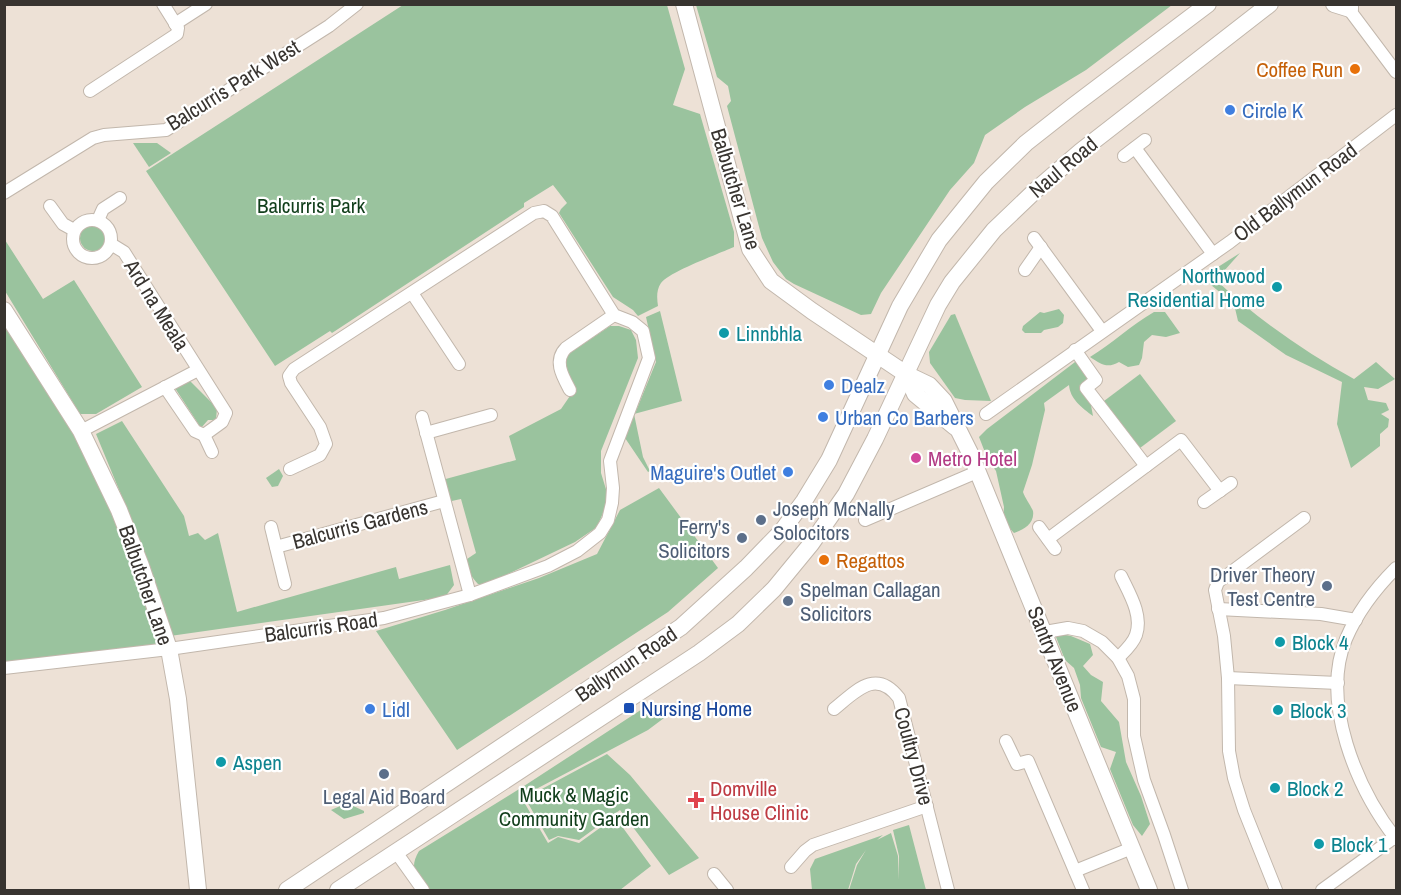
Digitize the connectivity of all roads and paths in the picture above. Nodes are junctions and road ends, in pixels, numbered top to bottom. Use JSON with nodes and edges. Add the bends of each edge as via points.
{"nodes":[{"id":1,"x":163,"y":4,"type":"edge"},
{"id":2,"x":206,"y":4,"type":"edge"},
{"id":3,"x":357,"y":4,"type":"edge"},
{"id":4,"x":684,"y":4,"type":"edge"},
{"id":5,"x":1208,"y":4,"type":"edge"},
{"id":6,"x":1270,"y":4,"type":"edge"},
{"id":7,"x":1345,"y":5,"type":"edge"},
{"id":8,"x":175,"y":24,"type":"junction"},
{"id":9,"x":1396,"y":72,"type":"edge"},
{"id":10,"x":90,"y":91,"type":"dead end"},
{"id":11,"x":1396,"y":115,"type":"edge"},
{"id":12,"x":1124,"y":156,"type":"dead end"},
{"id":13,"x":6,"y":188,"type":"edge"},
{"id":14,"x":120,"y":198,"type":"dead end"},
{"id":15,"x":50,"y":206,"type":"dead end"},
{"id":16,"x":98,"y":220,"type":"junction"},
{"id":17,"x":74,"y":230,"type":"junction"},
{"id":18,"x":111,"y":244,"type":"junction"},
{"id":19,"x":1213,"y":254,"type":"junction"},
{"id":20,"x":1025,"y":270,"type":"dead end"},
{"id":21,"x":412,"y":293,"type":"junction"},
{"id":22,"x":4,"y":310,"type":"edge"},
{"id":23,"x":614,"y":315,"type":"junction"},
{"id":24,"x":1102,"y":331,"type":"junction"},
{"id":25,"x":1075,"y":350,"type":"junction"},
{"id":26,"x":877,"y":353,"type":"junction"},
{"id":27,"x":459,"y":364,"type":"dead end"},
{"id":28,"x":198,"y":370,"type":"junction"},
{"id":29,"x":906,"y":374,"type":"junction"},
{"id":30,"x":165,"y":387,"type":"junction"},
{"id":31,"x":570,"y":390,"type":"dead end"},
{"id":32,"x":490,"y":414,"type":"dead end"},
{"id":33,"x":986,"y":414,"type":"dead end"},
{"id":34,"x":422,"y":417,"type":"dead end"},
{"id":35,"x":81,"y":431,"type":"junction"},
{"id":36,"x":426,"y":433,"type":"junction"},
{"id":37,"x":204,"y":435,"type":"junction"},
{"id":38,"x":212,"y":452,"type":"dead end"},
{"id":39,"x":1146,"y":466,"type":"junction"},
{"id":40,"x":290,"y":469,"type":"dead end"},
{"id":41,"x":977,"y":472,"type":"junction"},
{"id":42,"x":1231,"y":483,"type":"dead end"},
{"id":43,"x":1220,"y":491,"type":"junction"},
{"id":44,"x":444,"y":501,"type":"junction"},
{"id":45,"x":1204,"y":502,"type":"dead end"},
{"id":46,"x":1304,"y":518,"type":"dead end"},
{"id":47,"x":865,"y":520,"type":"dead end"},
{"id":48,"x":271,"y":527,"type":"dead end"},
{"id":49,"x":1039,"y":527,"type":"dead end"},
{"id":50,"x":276,"y":547,"type":"junction"},
{"id":51,"x":1396,"y":568,"type":"edge"},
{"id":52,"x":1121,"y":576,"type":"dead end"},
{"id":53,"x":285,"y":584,"type":"dead end"},
{"id":54,"x":470,"y":595,"type":"junction"},
{"id":55,"x":1218,"y":609,"type":"junction"},
{"id":56,"x":1356,"y":620,"type":"junction"},
{"id":57,"x":1045,"y":632,"type":"junction"},
{"id":58,"x":170,"y":649,"type":"junction"},
{"id":59,"x":1118,"y":658,"type":"junction"},
{"id":60,"x":4,"y":668,"type":"edge"},
{"id":61,"x":1228,"y":678,"type":"junction"},
{"id":62,"x":1338,"y":683,"type":"junction"},
{"id":63,"x":834,"y":708,"type":"dead end"},
{"id":64,"x":1006,"y":741,"type":"dead end"},
{"id":65,"x":927,"y":806,"type":"junction"},
{"id":66,"x":1396,"y":838,"type":"edge"},
{"id":67,"x":1132,"y":848,"type":"junction"},
{"id":68,"x":396,"y":852,"type":"junction"},
{"id":69,"x":791,"y":867,"type":"dead end"},
{"id":70,"x":1075,"y":871,"type":"junction"},
{"id":71,"x":714,"y":874,"type":"dead end"},
{"id":72,"x":724,"y":889,"type":"edge"},
{"id":73,"x":198,"y":891,"type":"edge"},
{"id":74,"x":287,"y":891,"type":"edge"},
{"id":75,"x":338,"y":891,"type":"edge"},
{"id":76,"x":423,"y":891,"type":"edge"},
{"id":77,"x":948,"y":891,"type":"edge"},
{"id":78,"x":1083,"y":891,"type":"edge"},
{"id":79,"x":1149,"y":891,"type":"edge"},
{"id":80,"x":1182,"y":891,"type":"edge"},
{"id":81,"x":1276,"y":891,"type":"edge"},
{"id":82,"x":1322,"y":891,"type":"edge"}],
"edges":[{"from":1,"to":8,"type":"street"},
{"from":2,"to":8,"type":"street"},
{"from":3,"to":13,"type":"street","name":"Balcurris Park West","via":[[166,130],[93,138]]},
{"from":4,"to":26,"type":"main road","name":"Balbutcher Lane","via":[[750,249],[771,281]]},
{"from":5,"to":26,"type":"main road","name":"Naul Road","via":[[1026,143],[986,183],[939,240]]},
{"from":6,"to":29,"type":"main road","name":"Naul Road","via":[[1081,151],[994,230],[952,282]]},
{"from":7,"to":9,"type":"street"},
{"from":8,"to":10,"type":"street","via":[[177,34]]},
{"from":11,"to":19,"type":"street","name":"Old Ballymun Road"},
{"from":12,"to":19,"type":"street","via":[[1140,144]]},
{"from":14,"to":16,"type":"street","via":[[103,209]]},
{"from":15,"to":17,"type":"street","name":"Ard na Meala","via":[[63,224]]},
{"from":16,"to":17,"type":"street","via":[[83,221]]},
{"from":16,"to":18,"type":"street","name":"Ard na Meala","via":[[110,231]]},
{"from":17,"to":18,"type":"street","name":"Ard na Meala","via":[[73,242],[84,257],[97,258]]},
{"from":18,"to":28,"type":"street","name":"Ard na Meala","via":[[124,252]]},
{"from":19,"to":24,"type":"street","name":"Old Ballymun Road"},
{"from":20,"to":24,"type":"street","via":[[1037,243]]},
{"from":21,"to":23,"type":"street","via":[[534,213],[544,211],[552,216]]},
{"from":21,"to":27,"type":"street"},
{"from":21,"to":40,"type":"street","via":[[294,369],[289,376],[326,444],[320,455]]},
{"from":22,"to":35,"type":"main road","name":"Balbutcher Lane"},
{"from":23,"to":31,"type":"street","via":[[560,354],[562,376]]},
{"from":23,"to":54,"type":"street","name":"Balcurris Road","via":[[643,331],[649,358],[610,461],[613,488],[608,520],[600,533],[577,551]]},
{"from":24,"to":25,"type":"street","name":"Old Ballymun Road"},
{"from":25,"to":33,"type":"street","name":"Old Ballymun Road"},
{"from":25,"to":39,"type":"street","via":[[1096,380],[1086,388]]},
{"from":26,"to":29,"type":"main road","name":"Santry Avenue"},
{"from":26,"to":74,"type":"main road","name":"Ballymun Road","via":[[829,460],[804,501],[782,531],[729,584],[681,627]]},
{"from":28,"to":30,"type":"street","name":"Ard na Meala"},
{"from":28,"to":37,"type":"street","name":"Ard na Meala","via":[[226,413],[222,422]]},
{"from":29,"to":41,"type":"main road","name":"Santry Avenue","via":[[915,394],[957,429]]},
{"from":29,"to":68,"type":"main road","name":"Ballymun Road","via":[[846,494],[774,589],[738,624]]},
{"from":30,"to":35,"type":"street","name":"Ard na Meala"},
{"from":30,"to":37,"type":"street","via":[[195,431]]},
{"from":32,"to":36,"type":"street"},
{"from":34,"to":36,"type":"street"},
{"from":35,"to":58,"type":"main road","name":"Balbutcher Lane","via":[[119,510]]},
{"from":36,"to":44,"type":"street"},
{"from":37,"to":38,"type":"street"},
{"from":39,"to":43,"type":"street","via":[[1181,440]]},
{"from":39,"to":49,"type":"street","via":[[1051,544]]},
{"from":41,"to":47,"type":"street"},
{"from":41,"to":57,"type":"main road","name":"Santry Avenue"},
{"from":42,"to":43,"type":"street"},
{"from":43,"to":45,"type":"street"},
{"from":44,"to":50,"type":"street","name":"Balcurris Gardens"},
{"from":44,"to":54,"type":"street"},
{"from":46,"to":55,"type":"street","via":[[1218,582]]},
{"from":48,"to":50,"type":"street","name":"Balcurris Gardens"},
{"from":50,"to":53,"type":"street","name":"Balcurris Gardens"},
{"from":51,"to":56,"type":"street"},
{"from":52,"to":59,"type":"street","via":[[1137,624],[1136,636]]},
{"from":54,"to":58,"type":"street","name":"Balcurris Road","via":[[384,618]]},
{"from":55,"to":56,"type":"street","via":[[1321,614]]},
{"from":55,"to":61,"type":"street"},
{"from":56,"to":62,"type":"street","via":[[1340,660]]},
{"from":57,"to":59,"type":"street","via":[[1068,628],[1083,631]]},
{"from":57,"to":67,"type":"main road","name":"Santry Avenue"},
{"from":58,"to":60,"type":"street","name":"Balcurris Road"},
{"from":58,"to":73,"type":"main road","name":"Balbutcher Lane"},
{"from":59,"to":80,"type":"street","via":[[1134,699],[1134,736],[1144,780]]},
{"from":61,"to":62,"type":"street"},
{"from":61,"to":81,"type":"street","via":[[1229,751],[1234,778]]},
{"from":62,"to":66,"type":"street","via":[[1338,706],[1356,773]]},
{"from":63,"to":65,"type":"street","name":"Coultry Drive","via":[[863,686],[878,683],[890,687],[899,698]]},
{"from":64,"to":70,"type":"street","via":[[1017,765],[1028,761]]},
{"from":65,"to":69,"type":"street","via":[[813,845]]},
{"from":65,"to":77,"type":"street","name":"Coultry Drive"},
{"from":66,"to":82,"type":"street"},
{"from":67,"to":70,"type":"street"},
{"from":67,"to":79,"type":"main road","name":"Santry Avenue"},
{"from":68,"to":75,"type":"main road","name":"Ballymun Road"},
{"from":68,"to":76,"type":"street"},
{"from":70,"to":78,"type":"street"},
{"from":71,"to":72,"type":"street"}]}
